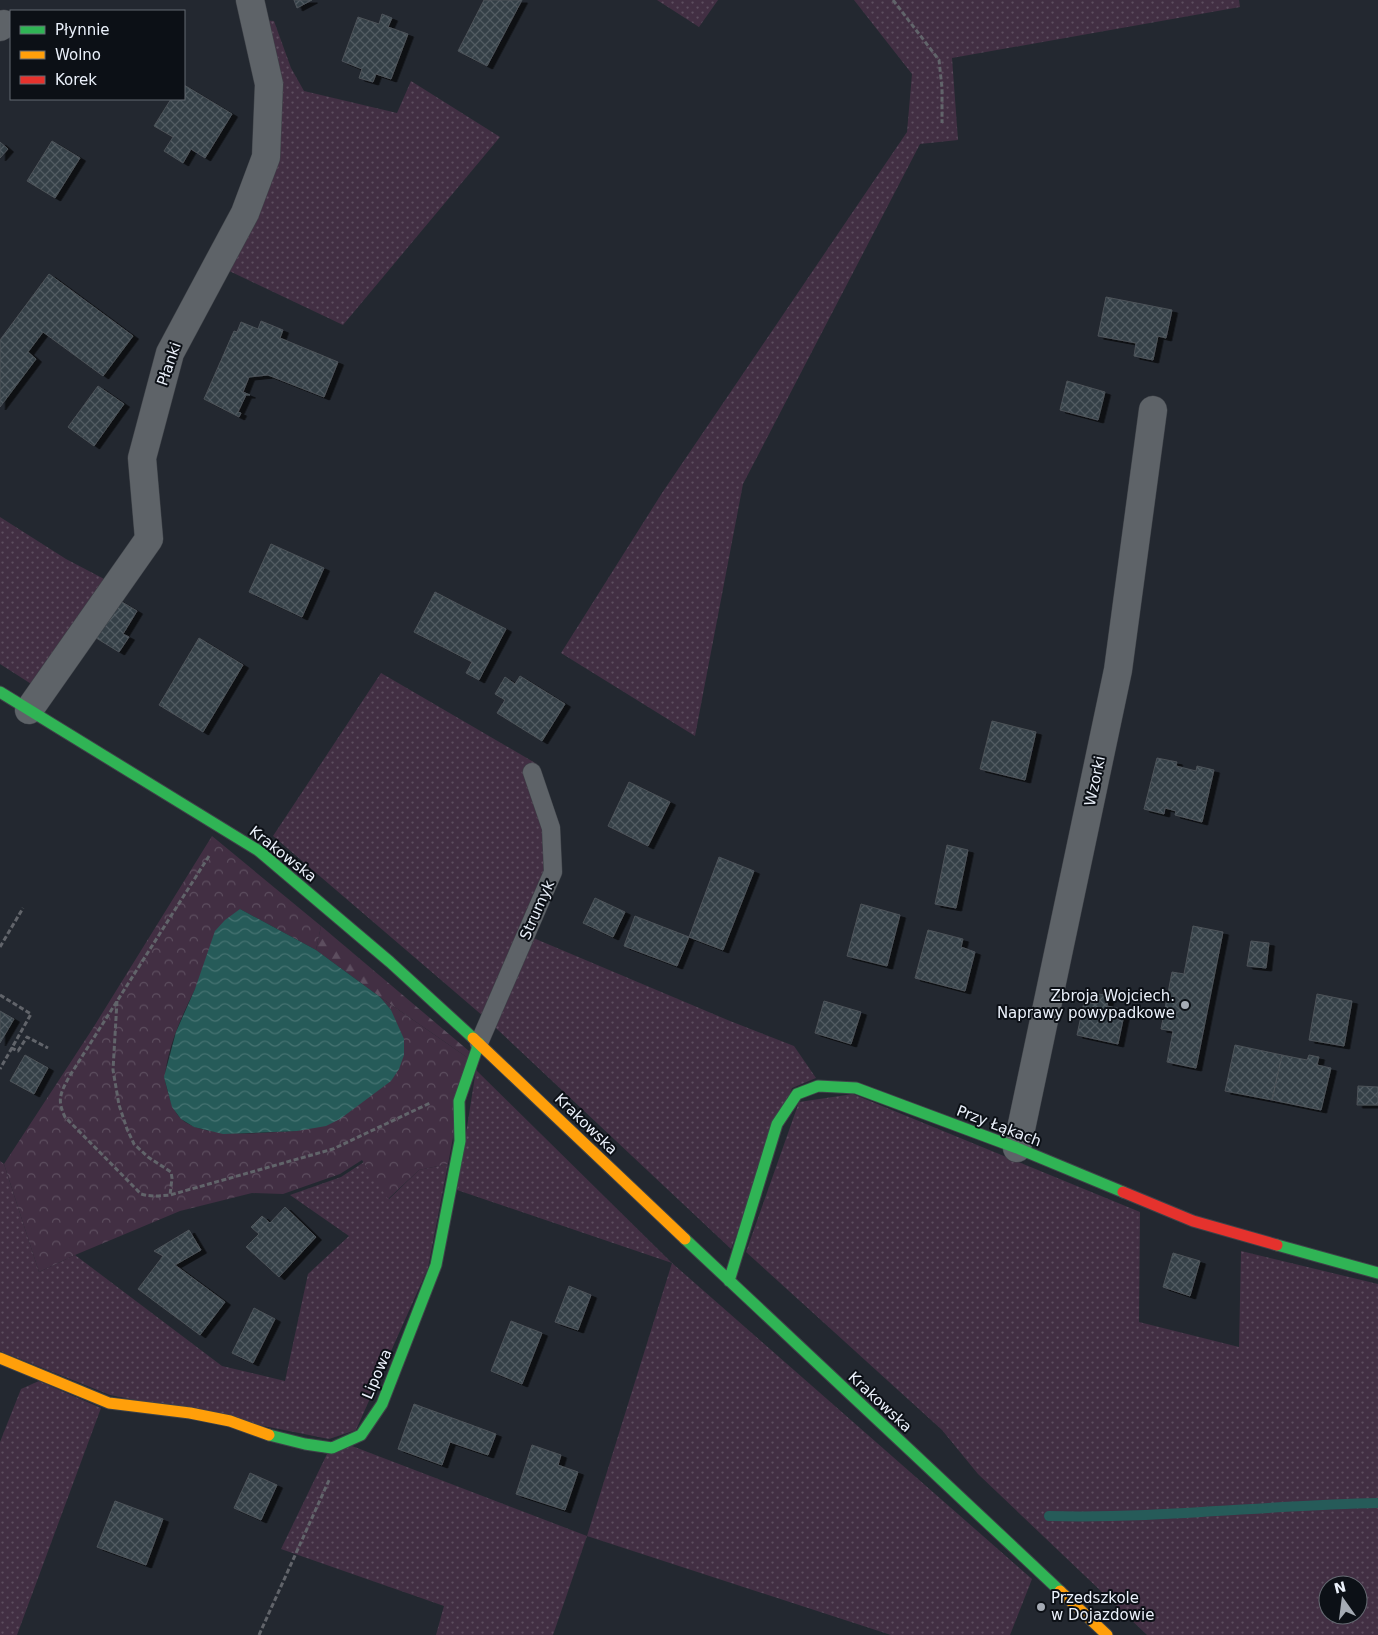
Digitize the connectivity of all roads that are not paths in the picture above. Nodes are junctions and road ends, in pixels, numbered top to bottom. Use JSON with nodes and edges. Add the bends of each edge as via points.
{"nodes":[{"id":1,"x":250,"y":0,"type":"edge"},
{"id":2,"x":1153,"y":410,"type":"dead end"},
{"id":3,"x":0,"y":692,"type":"edge"},
{"id":4,"x":29,"y":710,"type":"junction"},
{"id":5,"x":532,"y":772,"type":"dead end"},
{"id":6,"x":479,"y":1043,"type":"junction"},
{"id":7,"x":1017,"y":1148,"type":"junction"},
{"id":8,"x":1378,"y":1273,"type":"edge"},
{"id":9,"x":728,"y":1281,"type":"junction"},
{"id":10,"x":0,"y":1358,"type":"edge"},
{"id":11,"x":1107,"y":1635,"type":"edge"}],
"edges":[{"from":1,"to":4,"type":"street","name":"Płanki","via":[[269,84],[266,157],[244,213],[170,353],[142,458],[150,539]]},
{"from":2,"to":7,"type":"street","name":"Wzorki","via":[[1118,670]]},
{"from":3,"to":4,"type":"street","name":"Krakowska"},
{"from":4,"to":6,"type":"street","name":"Krakowska","via":[[259,851],[390,962]]},
{"from":5,"to":6,"type":"lane","name":"Strumyk","via":[[551,828],[553,872]]},
{"from":6,"to":9,"type":"street","name":"Krakowska"},
{"from":6,"to":10,"type":"street","name":"Lipowa","via":[[460,1100],[460,1141],[436,1266],[382,1404],[361,1435],[332,1448],[276,1437],[230,1422],[109,1403]]},
{"from":7,"to":8,"type":"street","name":"Przy Łąkach","via":[[1194,1221]]},
{"from":7,"to":9,"type":"street","name":"Przy Łąkach","via":[[856,1088],[818,1086],[797,1094],[777,1124]]},
{"from":9,"to":11,"type":"street","name":"Krakowska"}]}
